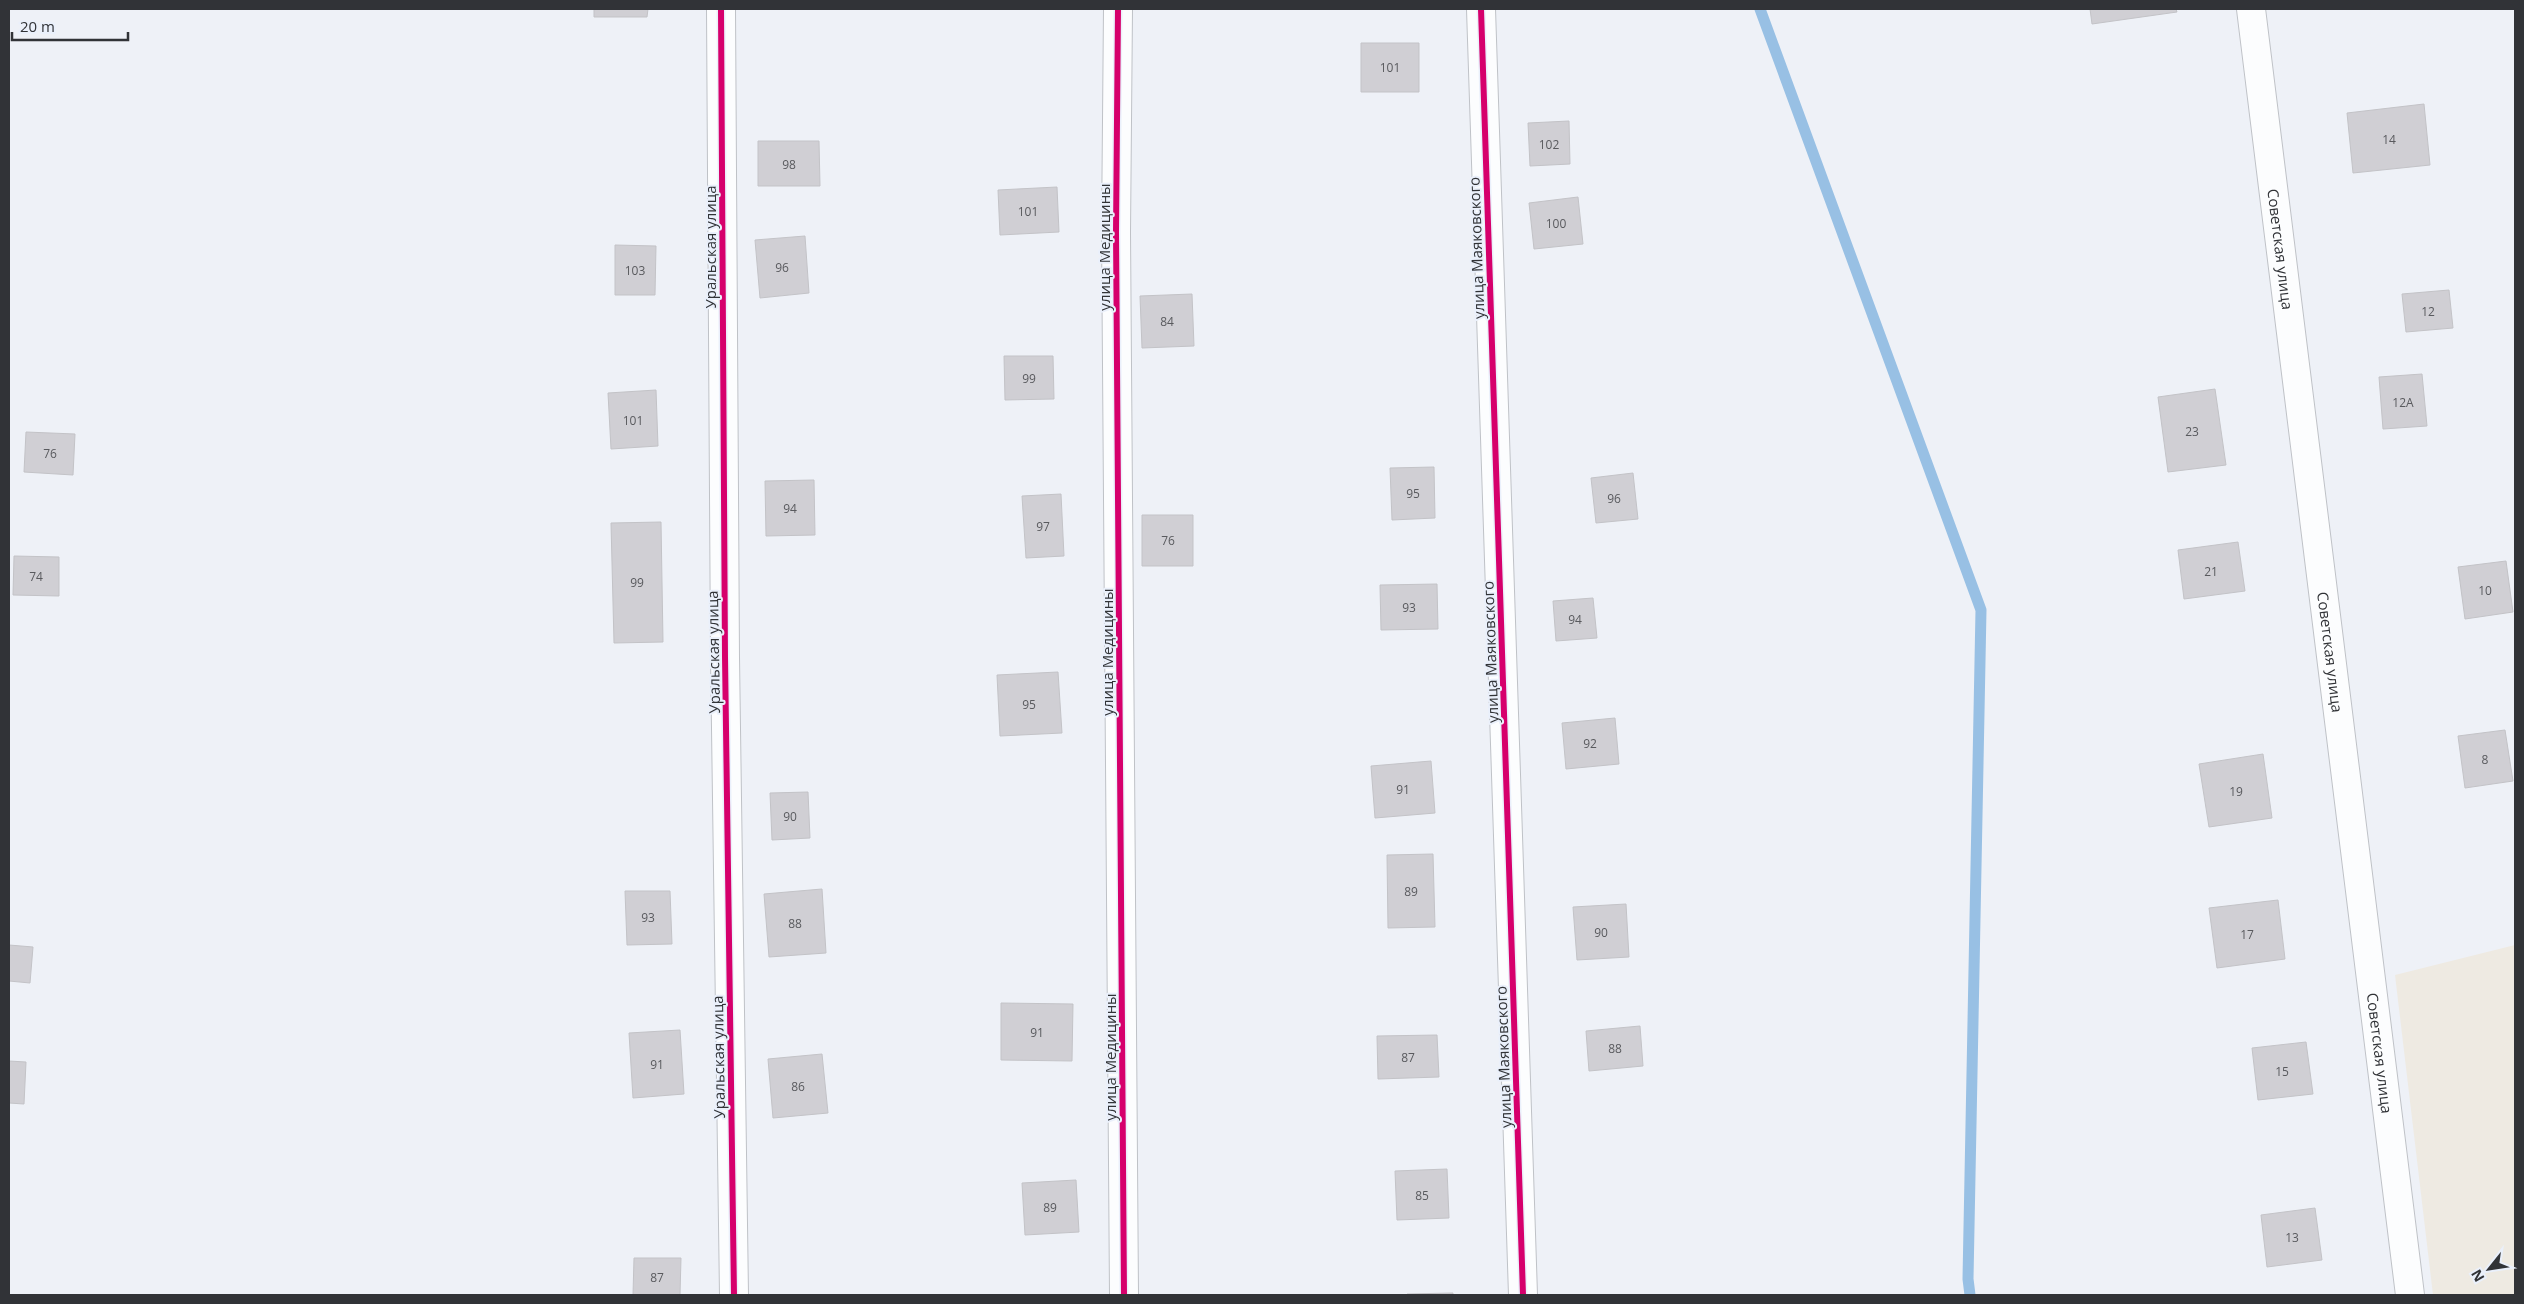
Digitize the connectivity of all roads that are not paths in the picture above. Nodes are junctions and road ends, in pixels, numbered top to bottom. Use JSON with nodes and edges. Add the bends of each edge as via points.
{"nodes":[{"id":1,"x":721,"y":9,"type":"edge"},
{"id":2,"x":1118,"y":9,"type":"edge"},
{"id":3,"x":1481,"y":9,"type":"edge"},
{"id":4,"x":2251,"y":9,"type":"edge"},
{"id":5,"x":734,"y":1295,"type":"edge"},
{"id":6,"x":1124,"y":1295,"type":"edge"},
{"id":7,"x":1523,"y":1295,"type":"edge"},
{"id":8,"x":2410,"y":1295,"type":"edge"}],
"edges":[{"from":1,"to":5,"type":"street","name":"Уральская улица"},
{"from":2,"to":6,"type":"street","name":"улица Медицины","via":[[1116,232]]},
{"from":3,"to":7,"type":"street","name":"улица Маяковского"},
{"from":4,"to":8,"type":"street","name":"Советская улица"}]}
